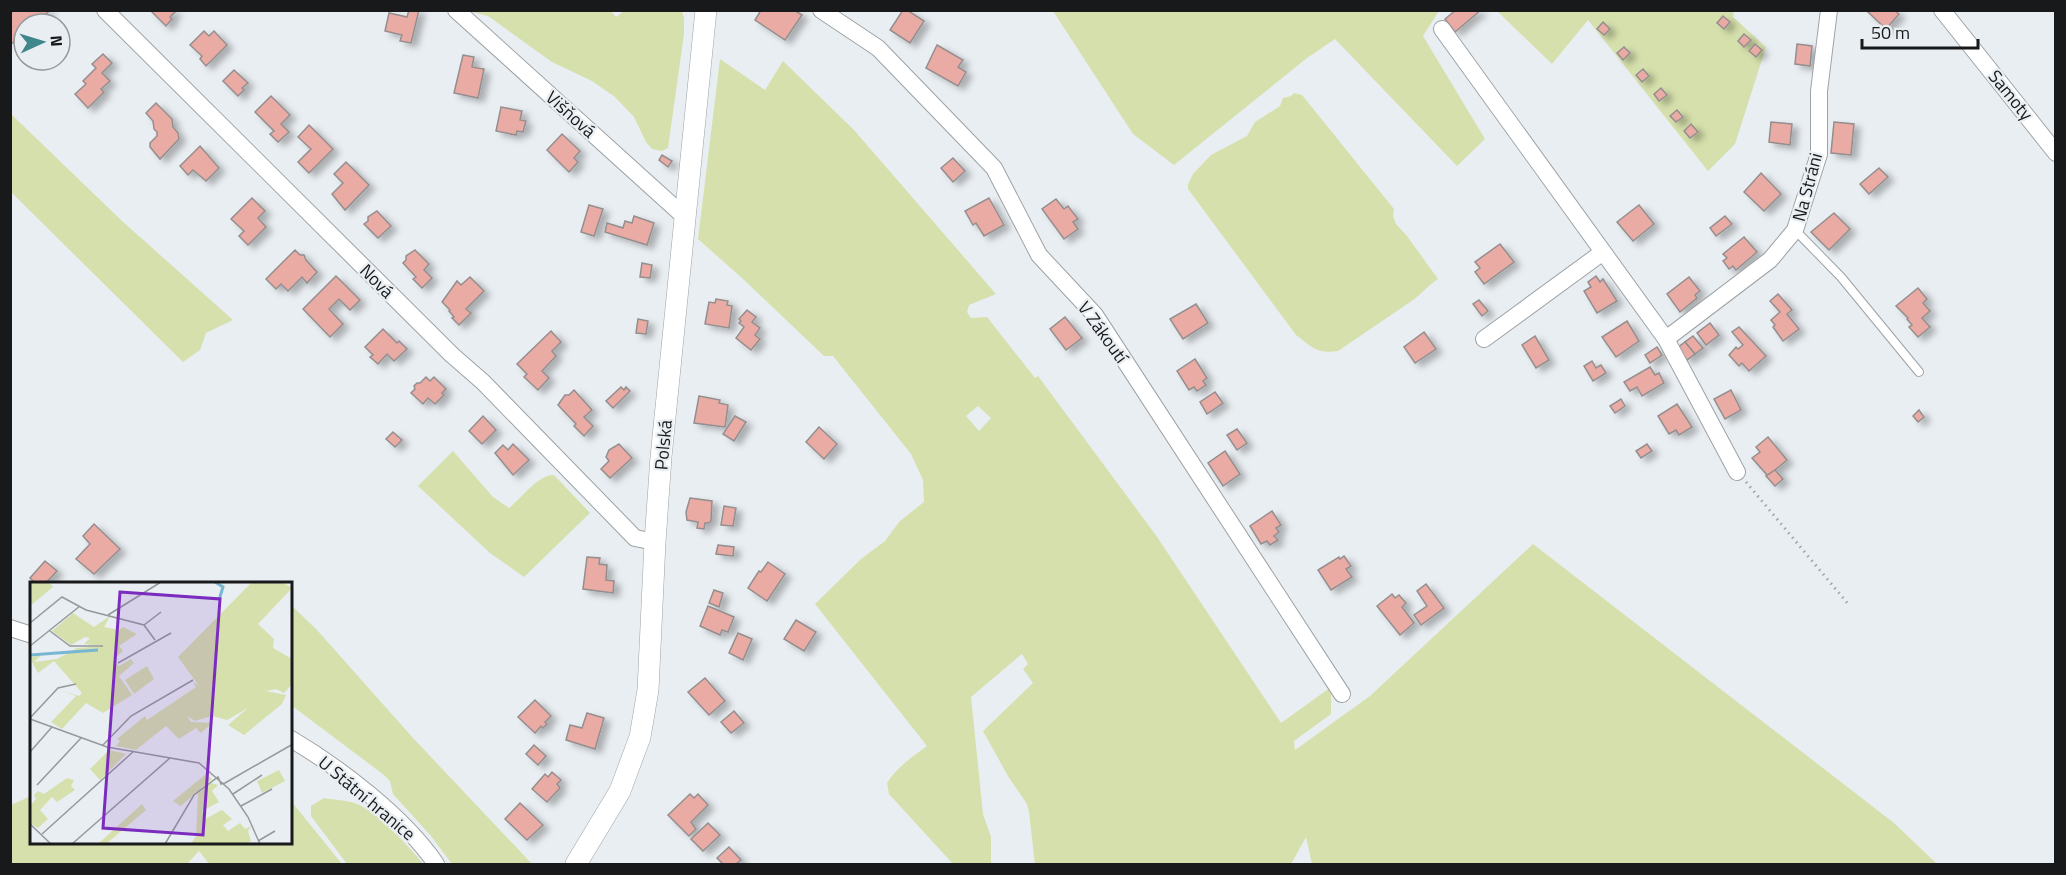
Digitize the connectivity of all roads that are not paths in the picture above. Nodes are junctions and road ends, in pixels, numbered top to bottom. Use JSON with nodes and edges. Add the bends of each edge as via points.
{"nodes":[{"id":1,"x":105,"y":10,"type":"edge"},
{"id":2,"x":456,"y":10,"type":"edge"},
{"id":3,"x":706,"y":10,"type":"edge"},
{"id":4,"x":821,"y":10,"type":"edge"},
{"id":5,"x":1829,"y":10,"type":"edge"},
{"id":6,"x":1942,"y":10,"type":"edge"},
{"id":7,"x":1442,"y":29,"type":"dead end"},
{"id":8,"x":2055,"y":153,"type":"edge"},
{"id":9,"x":686,"y":218,"type":"junction"},
{"id":10,"x":1795,"y":230,"type":"junction"},
{"id":11,"x":1603,"y":252,"type":"junction"},
{"id":12,"x":1484,"y":339,"type":"dead end"},
{"id":13,"x":1666,"y":339,"type":"junction"},
{"id":14,"x":1918,"y":372,"type":"dead end"},
{"id":15,"x":1737,"y":472,"type":"road end"},
{"id":16,"x":655,"y":542,"type":"junction"},
{"id":17,"x":10,"y":628,"type":"edge"},
{"id":18,"x":30,"y":634,"type":"edge"},
{"id":19,"x":1342,"y":694,"type":"dead end"},
{"id":20,"x":292,"y":740,"type":"edge"},
{"id":21,"x":436,"y":864,"type":"edge"},
{"id":22,"x":576,"y":864,"type":"edge"}],
"edges":[{"from":1,"to":16,"type":"street","name":"Nová","via":[[483,382],[635,538]]},
{"from":2,"to":9,"type":"street","name":"Višňová"},
{"from":3,"to":9,"type":"street","name":"Polská"},
{"from":4,"to":19,"type":"street","name":"V Zákoutí","via":[[878,48],[994,168],[1039,255],[1095,315]]},
{"from":5,"to":10,"type":"street","name":"Na Stráni","via":[[1819,91],[1819,154]]},
{"from":6,"to":8,"type":"street","name":"Samoty"},
{"from":7,"to":11,"type":"street"},
{"from":9,"to":16,"type":"street","name":"Polská"},
{"from":10,"to":13,"type":"street","name":"Na Stráni","via":[[1770,260]]},
{"from":10,"to":14,"type":"lane","via":[[1841,277]]},
{"from":11,"to":12,"type":"street"},
{"from":11,"to":13,"type":"street"},
{"from":13,"to":15,"type":"street"},
{"from":16,"to":22,"type":"street","name":"Polská","via":[[648,690],[640,737],[620,791]]},
{"from":17,"to":18,"type":"street"},
{"from":20,"to":21,"type":"street","name":"U Státní hranice","via":[[340,771],[380,805],[422,844]]}]}
